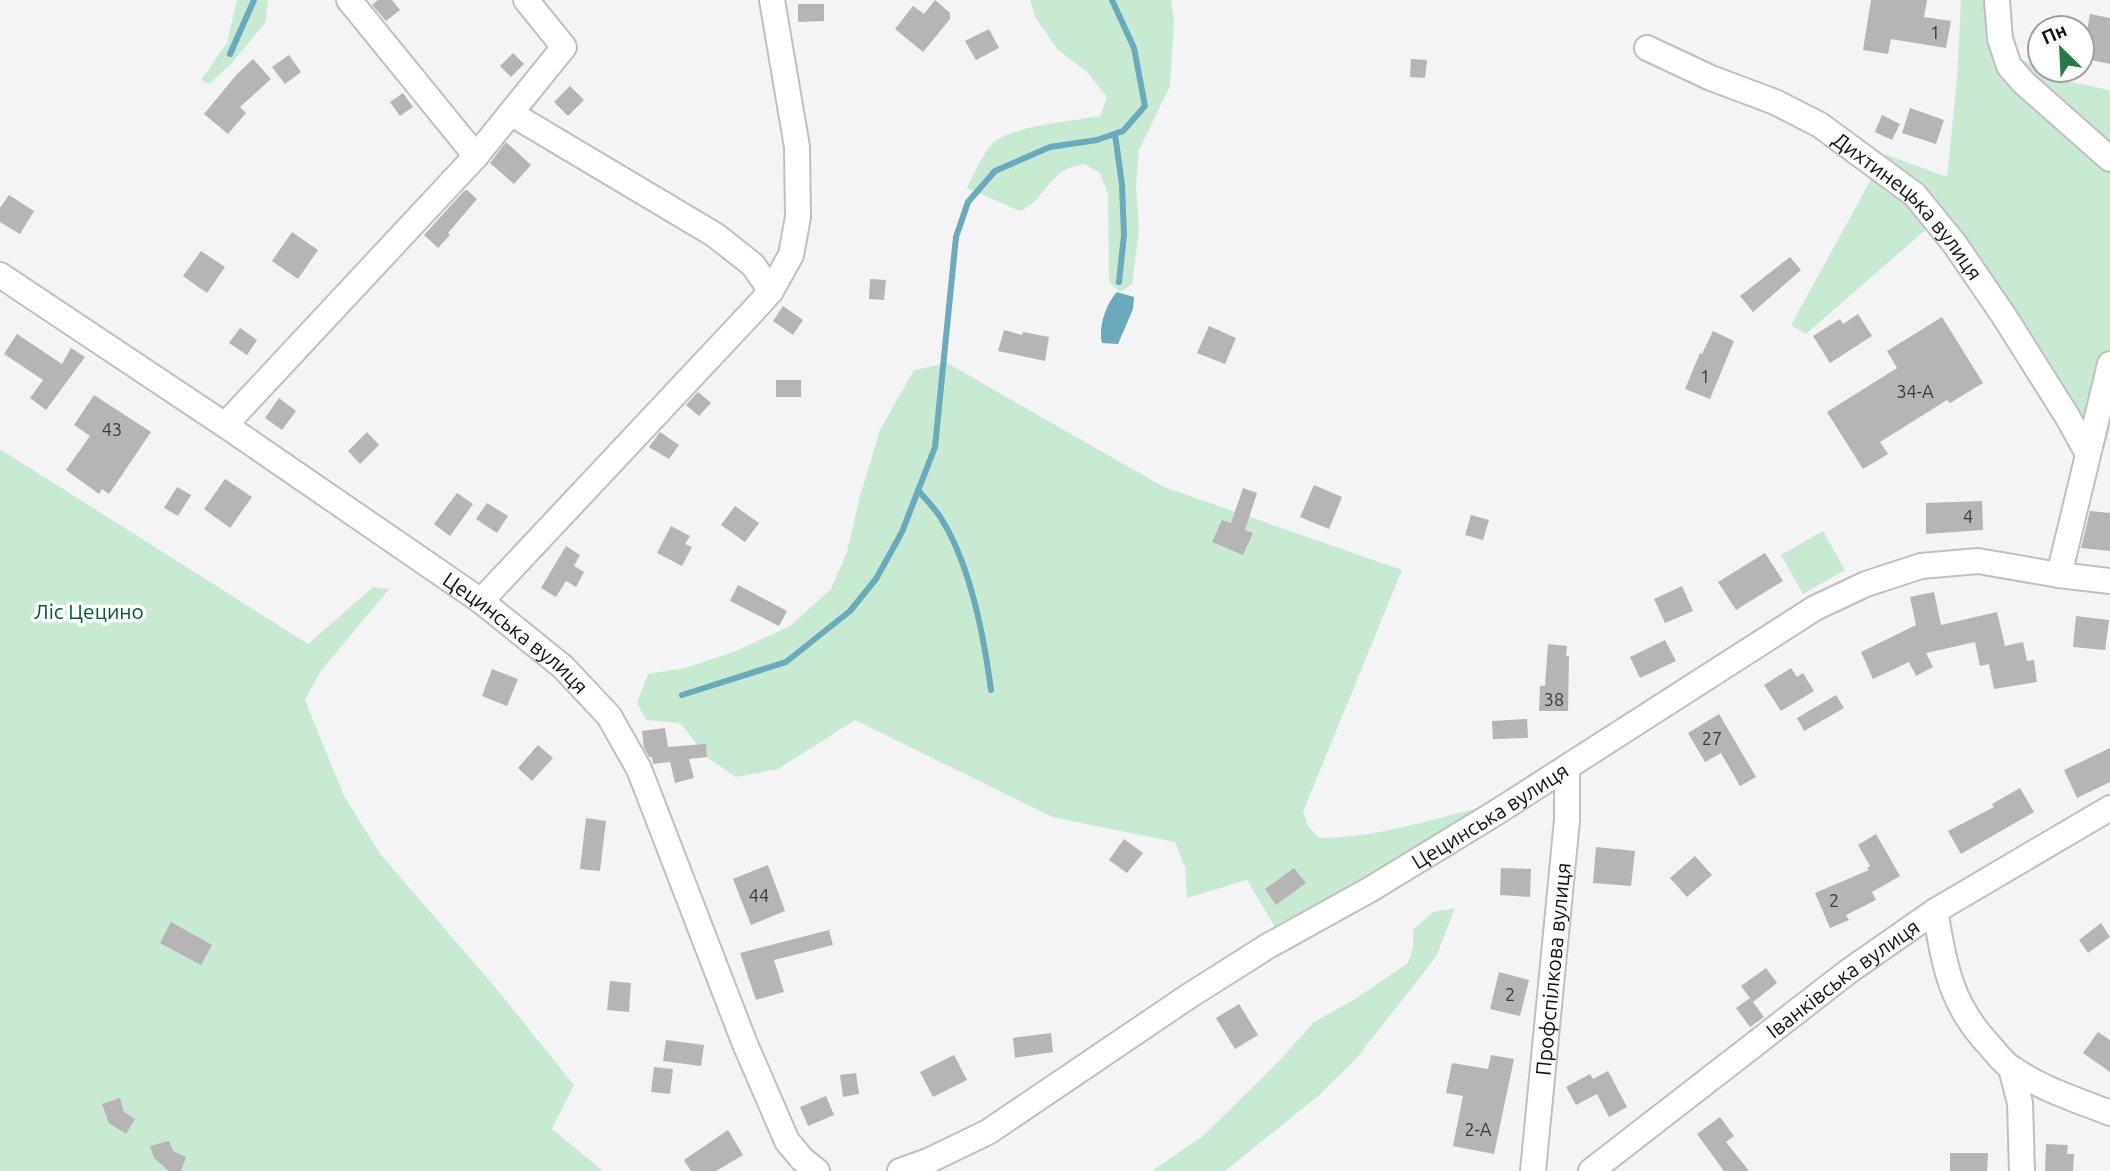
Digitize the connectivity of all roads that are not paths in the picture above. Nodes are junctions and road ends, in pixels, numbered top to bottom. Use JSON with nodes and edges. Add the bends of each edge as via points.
{"nodes":[{"id":1,"x":349,"y":0,"type":"edge"},
{"id":2,"x":526,"y":0,"type":"edge"},
{"id":3,"x":771,"y":0,"type":"edge"},
{"id":4,"x":1997,"y":0,"type":"edge"},
{"id":5,"x":1647,"y":48,"type":"dead end"},
{"id":6,"x":513,"y":114,"type":"junction"},
{"id":7,"x":476,"y":156,"type":"junction"},
{"id":8,"x":2110,"y":159,"type":"edge"},
{"id":9,"x":0,"y":275,"type":"edge"},
{"id":10,"x":771,"y":290,"type":"junction"},
{"id":11,"x":2110,"y":364,"type":"edge"},
{"id":12,"x":225,"y":425,"type":"junction"},
{"id":13,"x":2088,"y":454,"type":"junction"},
{"id":14,"x":2059,"y":575,"type":"junction"},
{"id":15,"x":2110,"y":581,"type":"edge"},
{"id":16,"x":481,"y":601,"type":"junction"},
{"id":17,"x":1567,"y":768,"type":"junction"},
{"id":18,"x":2110,"y":808,"type":"edge"},
{"id":19,"x":1936,"y":911,"type":"junction"},
{"id":20,"x":2011,"y":1068,"type":"junction"},
{"id":21,"x":2110,"y":1113,"type":"edge"},
{"id":22,"x":817,"y":1171,"type":"edge"},
{"id":23,"x":900,"y":1171,"type":"edge"},
{"id":24,"x":1533,"y":1171,"type":"edge"},
{"id":25,"x":1591,"y":1171,"type":"edge"},
{"id":26,"x":2022,"y":1171,"type":"edge"}],
"edges":[{"from":1,"to":7,"type":"street"},
{"from":2,"to":6,"type":"street","via":[[564,47]]},
{"from":3,"to":10,"type":"street","via":[[797,147],[799,192],[791,255]]},
{"from":4,"to":8,"type":"street","via":[[2000,38],[2009,66]]},
{"from":5,"to":13,"type":"street","name":"Дихтинецька вулиця","via":[[1819,125],[1915,195],[2004,316]]},
{"from":6,"to":7,"type":"street"},
{"from":6,"to":10,"type":"street","via":[[715,235],[753,265]]},
{"from":7,"to":12,"type":"street"},
{"from":9,"to":12,"type":"street","name":"Цецинська вулиця"},
{"from":10,"to":16,"type":"street"},
{"from":11,"to":13,"type":"street"},
{"from":12,"to":16,"type":"street","name":"Цецинська вулиця"},
{"from":13,"to":14,"type":"street"},
{"from":14,"to":15,"type":"street","name":"Цецинська вулиця"},
{"from":14,"to":17,"type":"street","name":"Цецинська вулиця","via":[[1978,561],[1921,566],[1866,584],[1815,608]]},
{"from":16,"to":22,"type":"street","name":"Цецинська вулиця","via":[[563,667],[609,716],[639,769],[787,1140]]},
{"from":17,"to":23,"type":"street","name":"Цецинська вулиця","via":[[1371,889],[1268,946],[988,1132]]},
{"from":17,"to":24,"type":"street","name":"Профспілкова вулиця","via":[[1567,820]]},
{"from":18,"to":19,"type":"street","name":"Іванківська вулиця"},
{"from":19,"to":20,"type":"street","via":[[1957,1001],[1977,1032]]},
{"from":19,"to":25,"type":"street","name":"Іванківська вулиця","via":[[1849,971]]},
{"from":20,"to":21,"type":"street","via":[[2042,1086]]},
{"from":20,"to":26,"type":"street","via":[[2020,1103]]}]}
